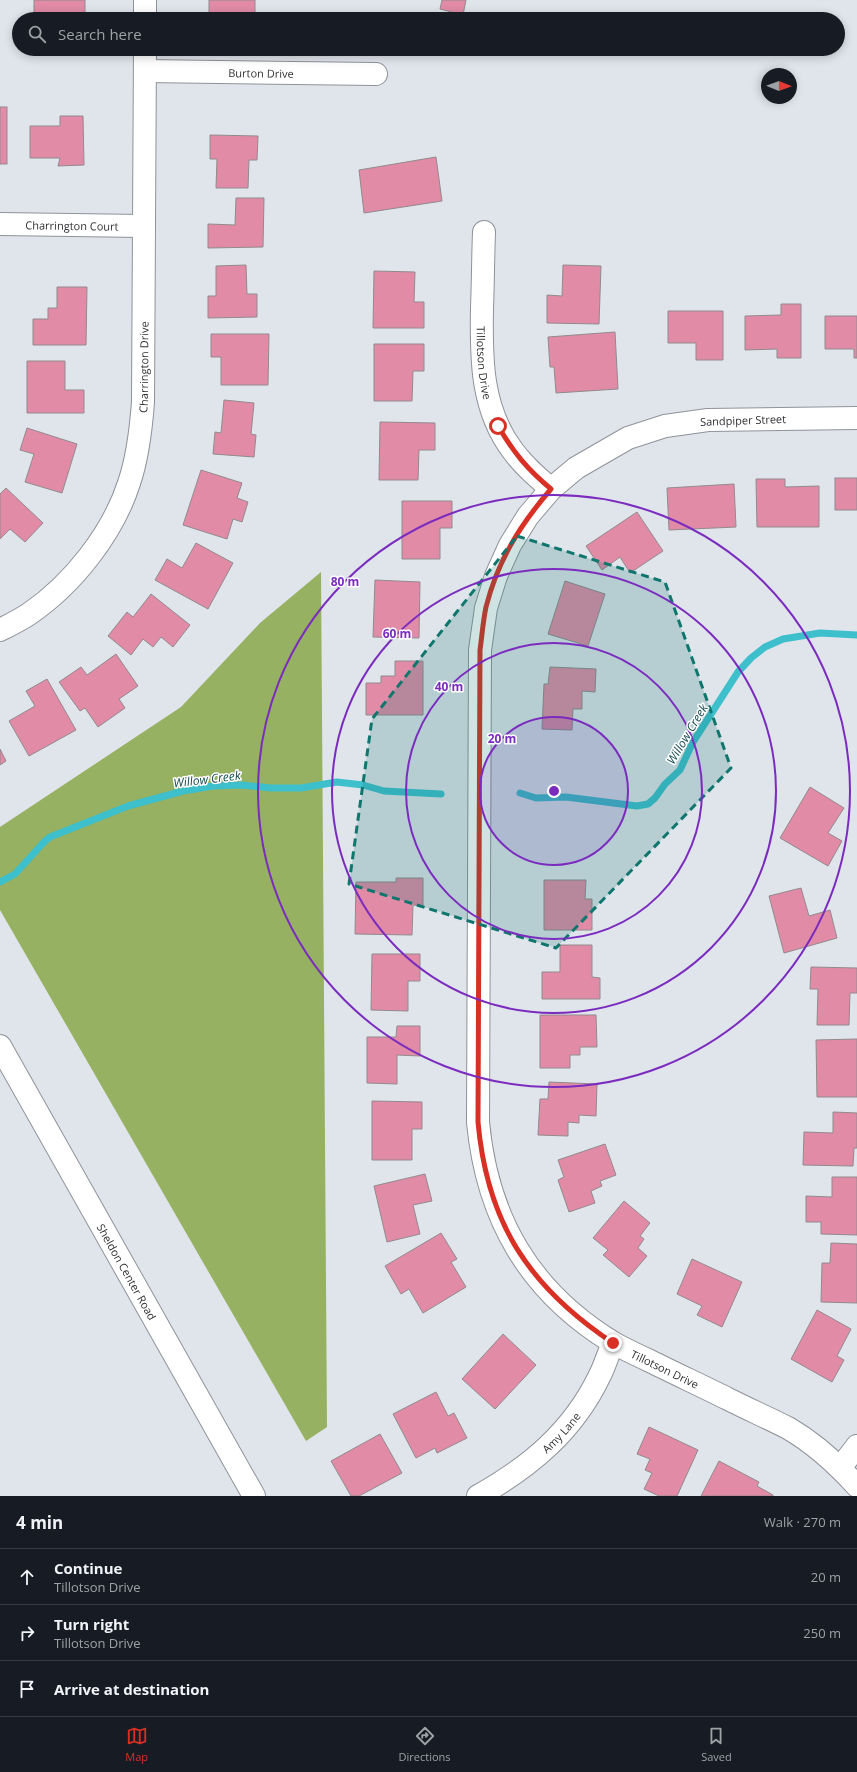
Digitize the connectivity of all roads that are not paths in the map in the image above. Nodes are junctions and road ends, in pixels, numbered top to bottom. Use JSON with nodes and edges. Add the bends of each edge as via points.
{"nodes":[{"id":1,"x":145,"y":0,"type":"edge"},
{"id":2,"x":145,"y":12,"type":"edge"},
{"id":3,"x":145,"y":56,"type":"edge"},
{"id":4,"x":145,"y":72,"type":"junction"},
{"id":5,"x":376,"y":74,"type":"dead end"},
{"id":6,"x":0,"y":224,"type":"edge"},
{"id":7,"x":144,"y":226,"type":"junction"},
{"id":8,"x":484,"y":232,"type":"dead end"},
{"id":9,"x":857,"y":418,"type":"edge"},
{"id":10,"x":551,"y":489,"type":"junction"},
{"id":11,"x":0,"y":630,"type":"edge"},
{"id":12,"x":0,"y":1046,"type":"edge"},
{"id":13,"x":613,"y":1343,"type":"junction"},
{"id":14,"x":857,"y":1446,"type":"edge"},
{"id":15,"x":840,"y":1468,"type":"junction"},
{"id":16,"x":857,"y":1486,"type":"edge"},
{"id":17,"x":254,"y":1496,"type":"edge"},
{"id":18,"x":478,"y":1496,"type":"edge"}],
"edges":[{"from":1,"to":2,"type":"street"},
{"from":3,"to":4,"type":"street","name":"Charrington Drive"},
{"from":4,"to":5,"type":"street","name":"Burton Drive"},
{"from":4,"to":7,"type":"street","name":"Charrington Drive"},
{"from":6,"to":7,"type":"street","name":"Charrington Court"},
{"from":7,"to":11,"type":"street","name":"Charrington Drive","via":[[143,402],[140,436],[130,482],[101,540],[72,577],[29,614]]},
{"from":8,"to":10,"type":"street","name":"Tillotson Drive","via":[[481,351],[488,399],[498,426],[512,450],[531,472]]},
{"from":9,"to":10,"type":"street","name":"Sandpiper Street","via":[[708,420],[665,426],[628,438],[576,468]]},
{"from":10,"to":13,"type":"street","name":"Tillotson Drive","via":[[528,516],[510,545],[496,576],[486,608],[480,650],[478,1122],[486,1174],[503,1224],[516,1248],[531,1270],[563,1305]]},
{"from":12,"to":17,"type":"street","name":"Sheldon Center Road"},
{"from":13,"to":15,"type":"street","name":"Tillotson Drive","via":[[789,1429]]},
{"from":13,"to":18,"type":"street","name":"Amy Lane","via":[[600,1377],[582,1407],[561,1434],[536,1458]]},
{"from":14,"to":15,"type":"street"},
{"from":15,"to":16,"type":"street","name":"Tillotson Drive"}]}
